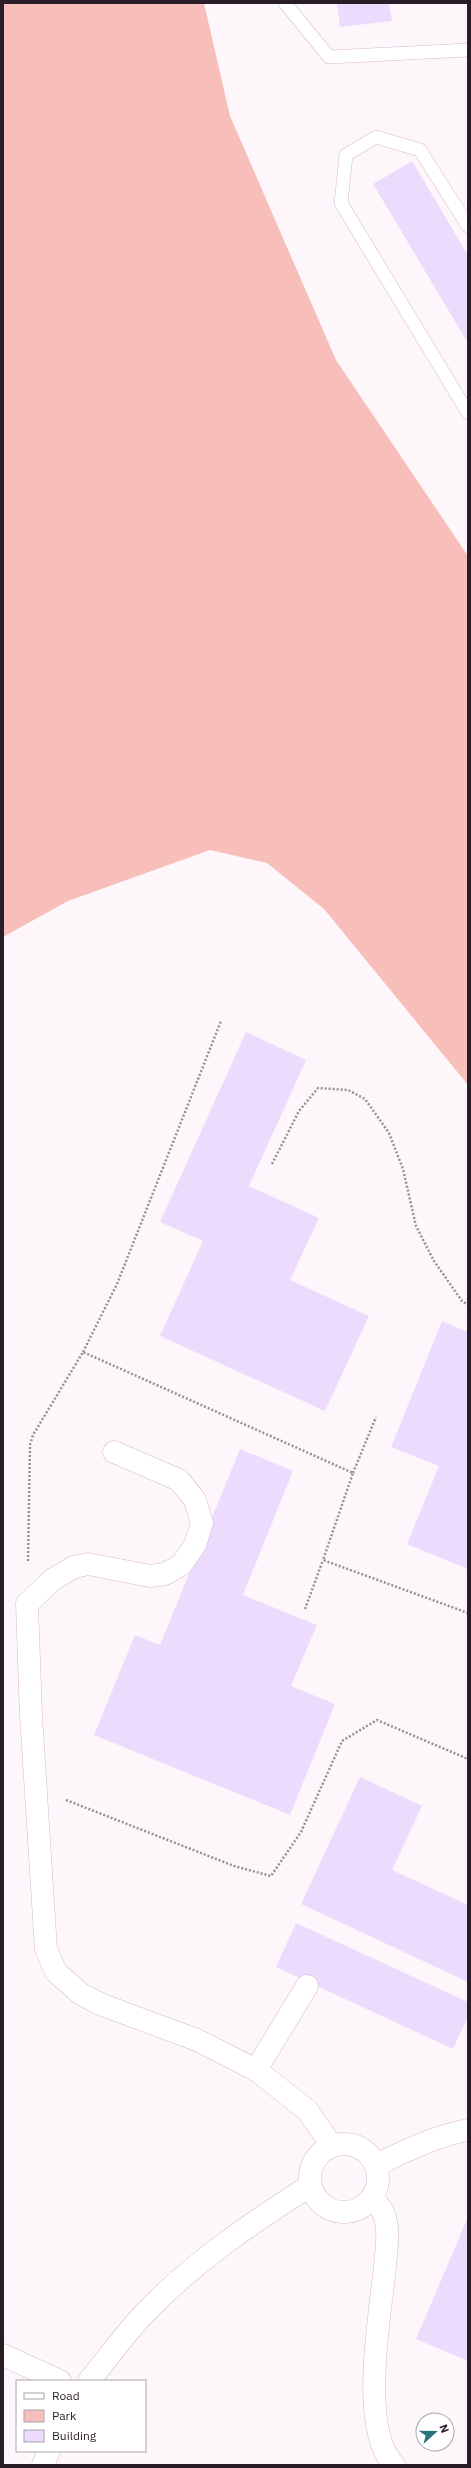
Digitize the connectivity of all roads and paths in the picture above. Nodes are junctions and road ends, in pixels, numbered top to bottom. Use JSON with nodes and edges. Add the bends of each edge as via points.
{"nodes":[{"id":1,"x":285,"y":3,"type":"edge"},
{"id":2,"x":468,"y":50,"type":"edge"},
{"id":3,"x":468,"y":226,"type":"edge"},
{"id":4,"x":468,"y":413,"type":"edge"},
{"id":5,"x":221,"y":1021,"type":"dead end"},
{"id":6,"x":272,"y":1164,"type":"dead end"},
{"id":7,"x":468,"y":1305,"type":"edge"},
{"id":8,"x":83,"y":1352,"type":"dead end"},
{"id":9,"x":376,"y":1417,"type":"dead end"},
{"id":10,"x":114,"y":1452,"type":"dead end"},
{"id":11,"x":354,"y":1474,"type":"dead end"},
{"id":12,"x":323,"y":1560,"type":"dead end"},
{"id":13,"x":305,"y":1609,"type":"dead end"},
{"id":14,"x":468,"y":1759,"type":"edge"},
{"id":15,"x":37,"y":1792,"type":"junction"},
{"id":16,"x":307,"y":1986,"type":"dead end"},
{"id":17,"x":256,"y":2070,"type":"junction"},
{"id":18,"x":468,"y":2130,"type":"edge"},
{"id":19,"x":332,"y":2146,"type":"junction"},
{"id":20,"x":376,"y":2165,"type":"junction"},
{"id":21,"x":311,"y":2185,"type":"junction"},
{"id":22,"x":372,"y":2199,"type":"junction"},
{"id":23,"x":3,"y":2356,"type":"edge"},
{"id":24,"x":58,"y":2380,"type":"edge"},
{"id":25,"x":90,"y":2380,"type":"edge"},
{"id":26,"x":49,"y":2452,"type":"edge"},
{"id":27,"x":43,"y":2465,"type":"edge"},
{"id":28,"x":394,"y":2465,"type":"edge"}],
"edges":[{"from":1,"to":2,"type":"lane","via":[[329,57]]},
{"from":3,"to":4,"type":"lane","via":[[420,150],[376,137],[346,155],[341,203]]},
{"from":5,"to":8,"type":"path","via":[[117,1284]]},
{"from":6,"to":7,"type":"path","via":[[299,1111],[318,1088],[348,1090],[365,1099],[389,1133],[403,1169],[416,1226],[434,1261],[462,1301]]},
{"from":9,"to":11,"type":"path"},
{"from":10,"to":15,"type":"street","via":[[179,1480],[195,1500],[202,1523],[195,1545],[182,1565],[165,1574],[150,1576],[88,1564],[74,1567],[52,1580],[27,1604]]},
{"from":12,"to":13,"type":"path"},
{"from":14,"to":15,"type":"path","via":[[377,1720],[342,1741],[301,1832],[271,1876],[234,1866],[46,1792]]},
{"from":15,"to":17,"type":"street","via":[[44,1937],[48,1955],[56,1972],[81,1994],[100,2004],[197,2040]]},
{"from":16,"to":17,"type":"street"},
{"from":17,"to":19,"type":"street","via":[[307,2110]]},
{"from":18,"to":20,"type":"street","via":[[416,2146]]},
{"from":19,"to":20,"type":"street","via":[[342,2144],[363,2149]]},
{"from":19,"to":21,"type":"street","via":[[324,2150],[312,2166]]},
{"from":20,"to":22,"type":"street","via":[[379,2176],[378,2188]]},
{"from":21,"to":22,"type":"street","via":[[322,2205],[343,2213],[359,2209]]},
{"from":21,"to":25,"type":"street","via":[[246,2226],[194,2268],[147,2311]]},
{"from":22,"to":28,"type":"street","via":[[382,2210],[388,2234],[374,2408],[376,2430],[381,2446]]},
{"from":23,"to":24,"type":"street"},
{"from":26,"to":27,"type":"street"}]}
